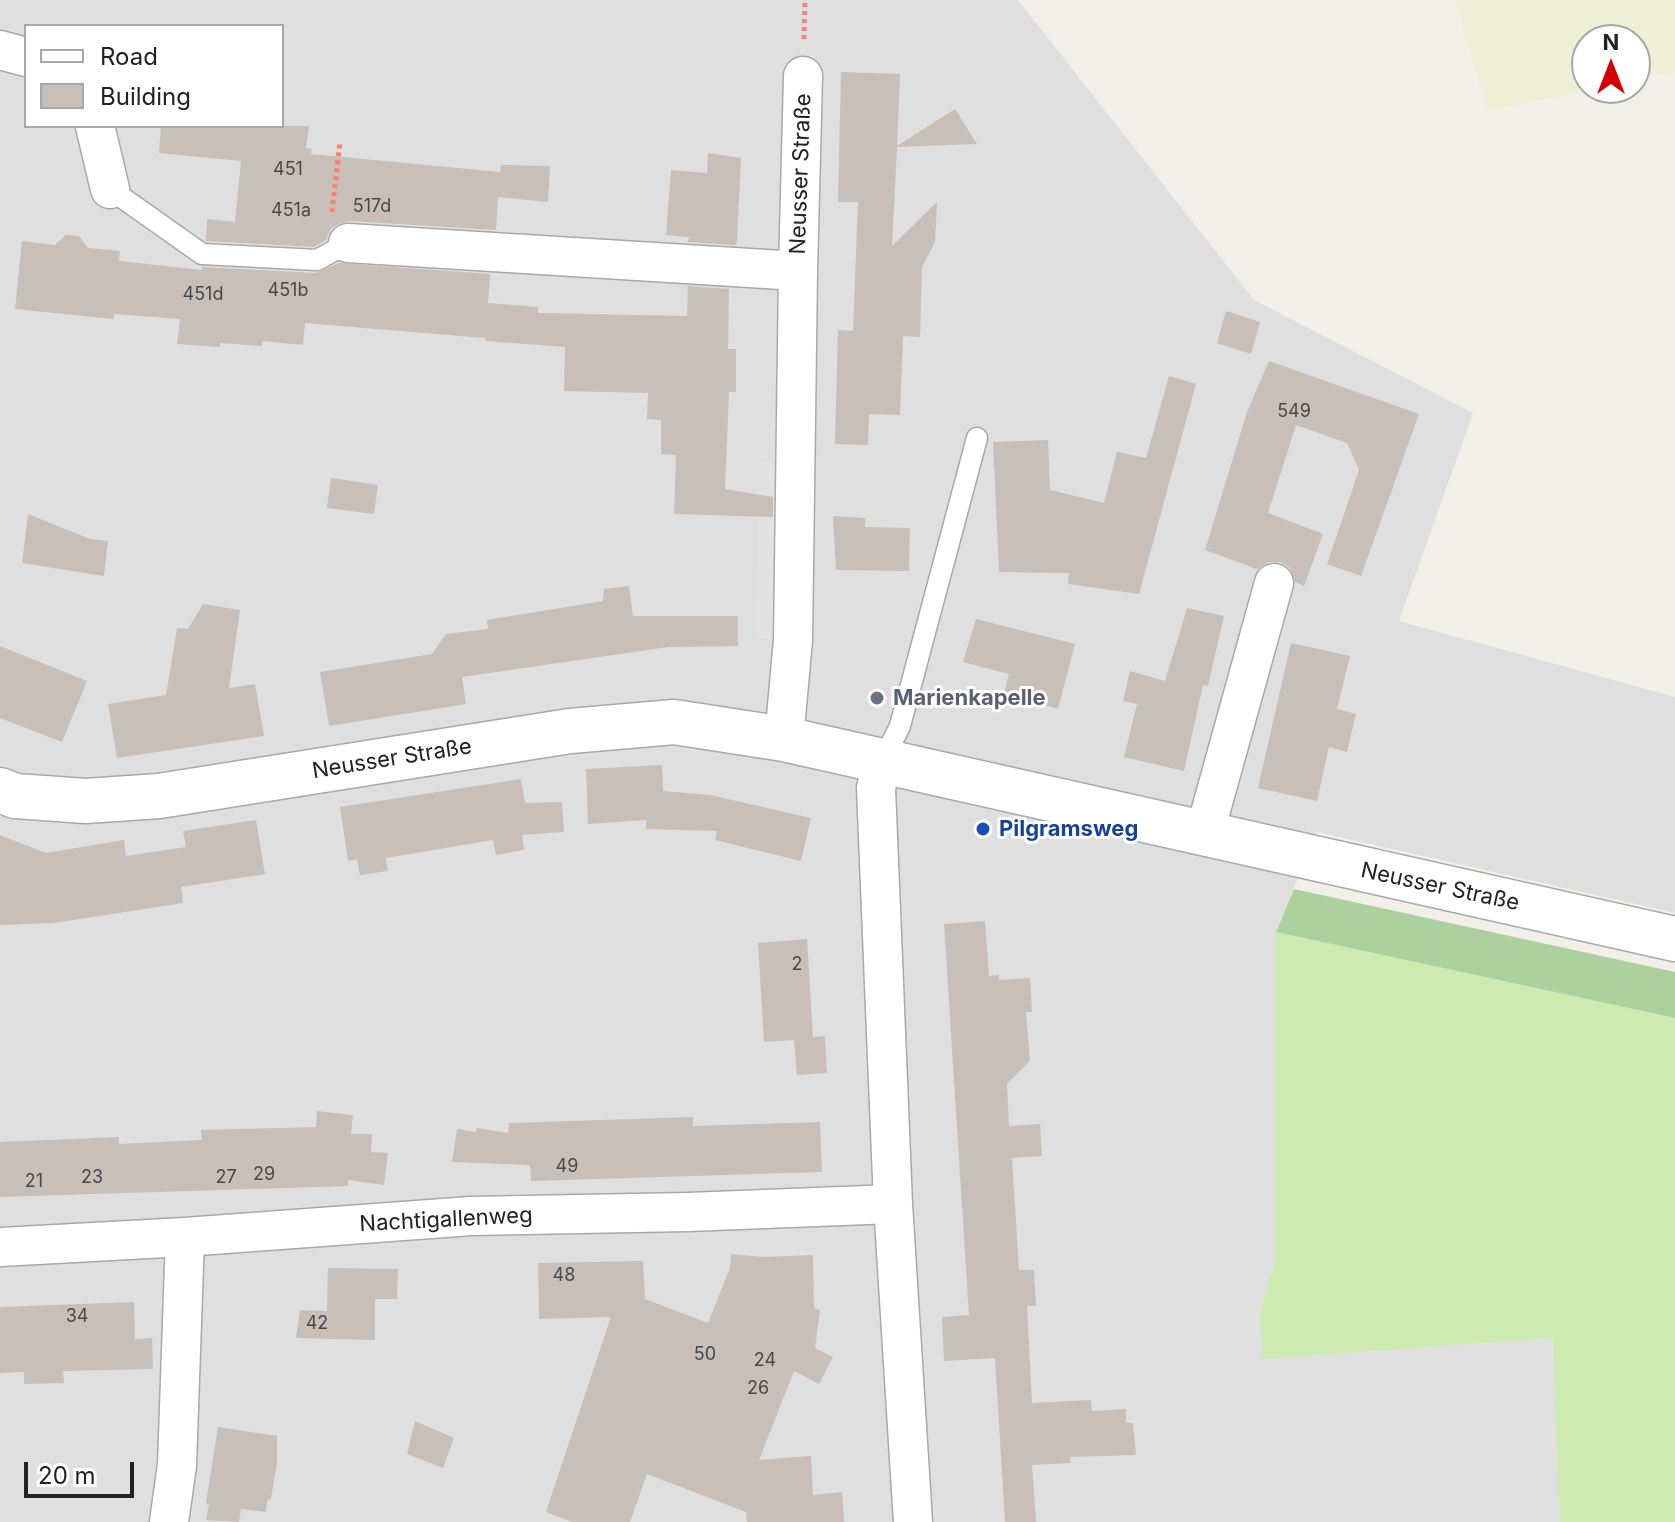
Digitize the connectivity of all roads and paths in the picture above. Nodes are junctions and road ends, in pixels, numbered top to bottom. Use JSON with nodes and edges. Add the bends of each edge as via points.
{"nodes":[{"id":1,"x":0,"y":50,"type":"edge"},
{"id":2,"x":24,"y":56,"type":"edge"},
{"id":3,"x":803,"y":76,"type":"dead end"},
{"id":4,"x":95,"y":128,"type":"edge"},
{"id":5,"x":340,"y":142,"type":"dead end"},
{"id":6,"x":110,"y":189,"type":"joint"},
{"id":7,"x":338,"y":248,"type":"junction"},
{"id":8,"x":798,"y":271,"type":"junction"},
{"id":9,"x":977,"y":438,"type":"dead end"},
{"id":10,"x":1274,"y":583,"type":"dead end"},
{"id":11,"x":784,"y":739,"type":"junction"},
{"id":12,"x":882,"y":762,"type":"junction"},
{"id":13,"x":0,"y":790,"type":"edge"},
{"id":14,"x":1204,"y":835,"type":"junction"},
{"id":15,"x":1675,"y":939,"type":"edge"},
{"id":16,"x":893,"y":1204,"type":"junction"},
{"id":17,"x":185,"y":1237,"type":"junction"},
{"id":18,"x":0,"y":1247,"type":"edge"},
{"id":19,"x":169,"y":1522,"type":"edge"},
{"id":20,"x":913,"y":1522,"type":"edge"}],
"edges":[{"from":1,"to":2,"type":"street"},
{"from":3,"to":8,"type":"street","name":"Neusser Straße"},
{"from":4,"to":6,"type":"street","name":"Neusser Straße"},
{"from":5,"to":7,"type":"path"},
{"from":6,"to":7,"type":"lane","name":"Neusser Straße","via":[[202,254],[317,260]]},
{"from":7,"to":8,"type":"street","name":"Neusser Straße"},
{"from":8,"to":11,"type":"street","name":"Neusser Straße","via":[[793,640]]},
{"from":9,"to":12,"type":"lane","via":[[900,726]]},
{"from":10,"to":14,"type":"street"},
{"from":11,"to":12,"type":"street","name":"Neusser Straße"},
{"from":11,"to":13,"type":"street","name":"Neusser Straße","via":[[674,722],[570,731],[159,796],[86,801],[15,796]]},
{"from":12,"to":14,"type":"street","name":"Neusser Straße"},
{"from":12,"to":16,"type":"street","via":[[876,788]]},
{"from":14,"to":15,"type":"street","name":"Neusser Straße"},
{"from":16,"to":17,"type":"street","name":"Nachtigallenweg","via":[[471,1216]]},
{"from":16,"to":20,"type":"street"},
{"from":17,"to":18,"type":"street","name":"Nachtigallenweg"},
{"from":17,"to":19,"type":"street","via":[[177,1465]]}]}
